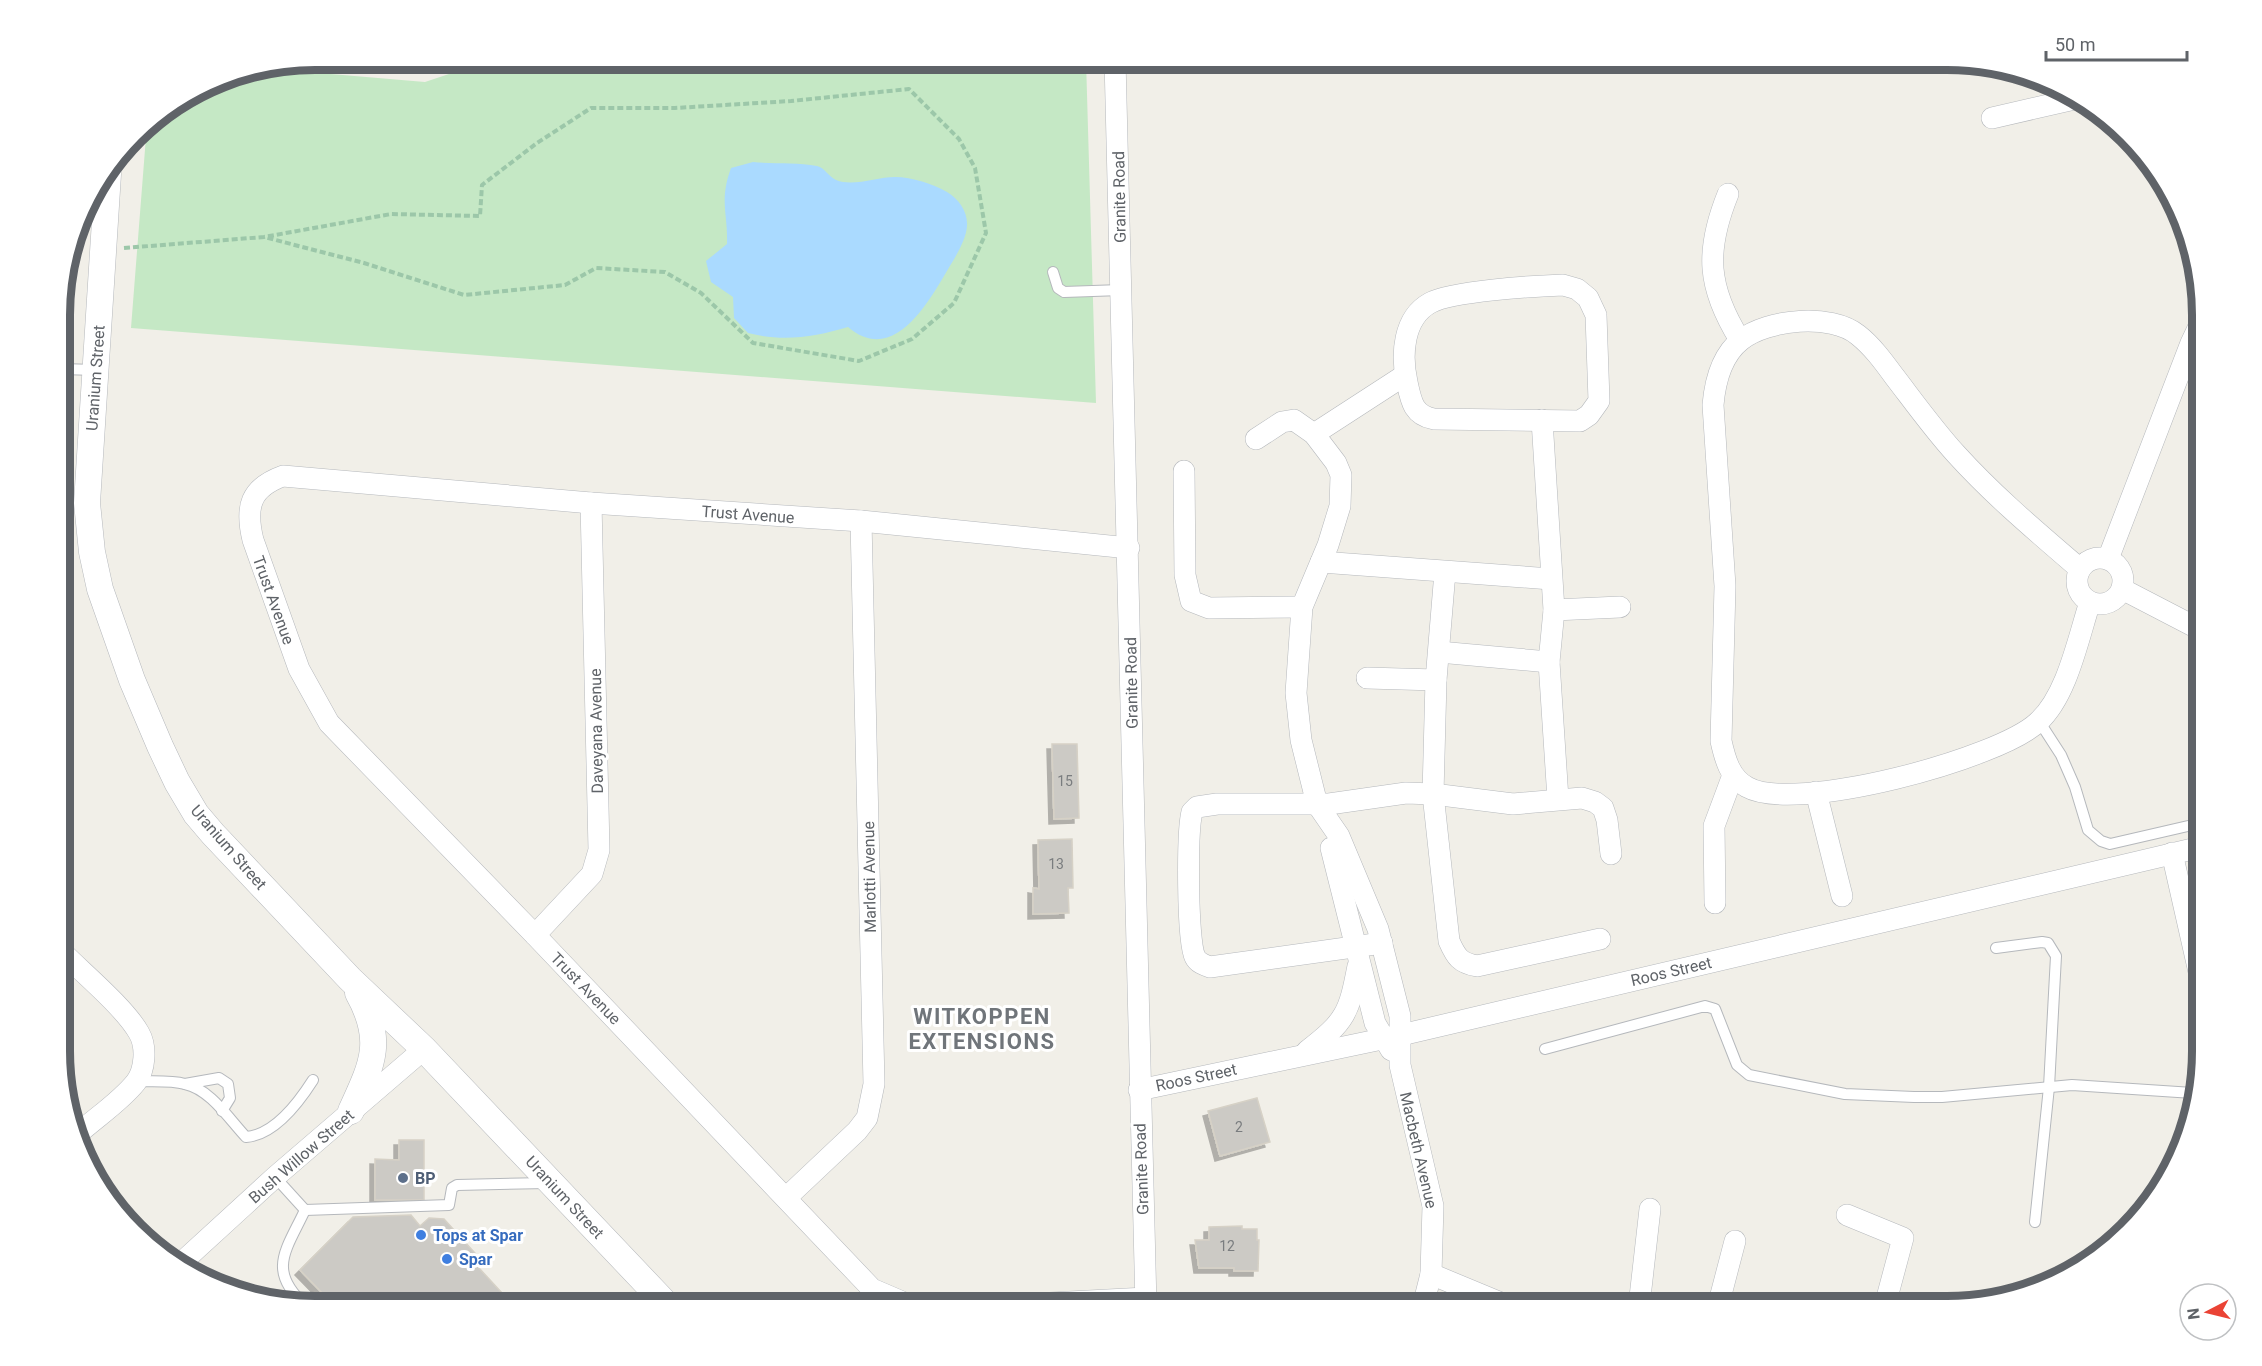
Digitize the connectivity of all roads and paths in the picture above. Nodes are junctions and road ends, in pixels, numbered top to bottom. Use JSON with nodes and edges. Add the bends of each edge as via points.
{"nodes":[{"id":1,"x":1115,"y":70,"type":"edge"},
{"id":2,"x":2065,"y":101,"type":"edge"},
{"id":3,"x":1992,"y":118,"type":"dead end"},
{"id":4,"x":107,"y":187,"type":"edge"},
{"id":5,"x":1728,"y":194,"type":"dead end"},
{"id":6,"x":264,"y":237,"type":"junction"},
{"id":7,"x":102,"y":250,"type":"junction"},
{"id":8,"x":1053,"y":273,"type":"dead end"},
{"id":9,"x":1121,"y":290,"type":"junction"},
{"id":10,"x":2192,"y":339,"type":"edge"},
{"id":11,"x":1740,"y":340,"type":"junction"},
{"id":12,"x":70,"y":369,"type":"edge"},
{"id":13,"x":95,"y":370,"type":"junction"},
{"id":14,"x":1405,"y":375,"type":"junction"},
{"id":15,"x":1542,"y":420,"type":"junction"},
{"id":16,"x":1314,"y":434,"type":"junction"},
{"id":17,"x":1256,"y":438,"type":"dead end"},
{"id":18,"x":1184,"y":471,"type":"dead end"},
{"id":19,"x":591,"y":503,"type":"junction"},
{"id":20,"x":861,"y":521,"type":"junction"},
{"id":21,"x":1129,"y":548,"type":"junction"},
{"id":22,"x":2108,"y":560,"type":"junction"},
{"id":23,"x":1322,"y":562,"type":"junction"},
{"id":24,"x":2080,"y":569,"type":"junction"},
{"id":25,"x":1445,"y":572,"type":"junction"},
{"id":26,"x":1551,"y":579,"type":"junction"},
{"id":27,"x":2122,"y":588,"type":"junction"},
{"id":28,"x":2090,"y":602,"type":"junction"},
{"id":29,"x":1620,"y":607,"type":"dead end"},
{"id":30,"x":1302,"y":608,"type":"junction"},
{"id":31,"x":1554,"y":610,"type":"junction"},
{"id":32,"x":2192,"y":625,"type":"edge"},
{"id":33,"x":1439,"y":652,"type":"junction"},
{"id":34,"x":1549,"y":662,"type":"junction"},
{"id":35,"x":1367,"y":678,"type":"dead end"},
{"id":36,"x":1436,"y":680,"type":"junction"},
{"id":37,"x":2039,"y":721,"type":"junction"},
{"id":38,"x":1733,"y":775,"type":"junction"},
{"id":39,"x":1816,"y":792,"type":"junction"},
{"id":40,"x":1433,"y":794,"type":"junction"},
{"id":41,"x":1558,"y":799,"type":"junction"},
{"id":42,"x":1317,"y":804,"type":"junction"},
{"id":43,"x":1329,"y":823,"type":"junction"},
{"id":44,"x":2192,"y":825,"type":"edge"},
{"id":45,"x":2192,"y":849,"type":"edge"},
{"id":46,"x":2172,"y":853,"type":"junction"},
{"id":47,"x":1611,"y":854,"type":"dead end"},
{"id":48,"x":1842,"y":896,"type":"dead end"},
{"id":49,"x":1715,"y":903,"type":"dead end"},
{"id":50,"x":536,"y":935,"type":"junction"},
{"id":51,"x":1600,"y":939,"type":"dead end"},
{"id":52,"x":2192,"y":941,"type":"edge"},
{"id":53,"x":1382,"y":943,"type":"junction"},
{"id":54,"x":1996,"y":948,"type":"dead end"},
{"id":55,"x":1357,"y":953,"type":"junction"},
{"id":56,"x":70,"y":960,"type":"edge"},
{"id":57,"x":350,"y":979,"type":"junction"},
{"id":58,"x":1393,"y":1036,"type":"junction"},
{"id":59,"x":424,"y":1049,"type":"junction"},
{"id":60,"x":1545,"y":1049,"type":"dead end"},
{"id":61,"x":1302,"y":1055,"type":"junction"},
{"id":62,"x":313,"y":1080,"type":"dead end"},
{"id":63,"x":136,"y":1081,"type":"junction"},
{"id":64,"x":185,"y":1084,"type":"junction"},
{"id":65,"x":2049,"y":1087,"type":"junction"},
{"id":66,"x":1139,"y":1090,"type":"junction"},
{"id":67,"x":2188,"y":1093,"type":"edge"},
{"id":68,"x":222,"y":1111,"type":"junction"},
{"id":69,"x":351,"y":1111,"type":"junction"},
{"id":70,"x":84,"y":1129,"type":"edge"},
{"id":71,"x":275,"y":1177,"type":"junction"},
{"id":72,"x":553,"y":1183,"type":"junction"},
{"id":73,"x":787,"y":1197,"type":"junction"},
{"id":74,"x":1650,"y":1209,"type":"dead end"},
{"id":75,"x":305,"y":1210,"type":"junction"},
{"id":76,"x":1847,"y":1215,"type":"dead end"},
{"id":77,"x":2035,"y":1221,"type":"dead end"},
{"id":78,"x":1735,"y":1241,"type":"dead end"},
{"id":79,"x":186,"y":1259,"type":"edge"},
{"id":80,"x":1431,"y":1274,"type":"junction"},
{"id":81,"x":296,"y":1295,"type":"edge"},
{"id":82,"x":659,"y":1296,"type":"edge"},
{"id":83,"x":887,"y":1296,"type":"edge"},
{"id":84,"x":1146,"y":1296,"type":"edge"},
{"id":85,"x":1426,"y":1296,"type":"edge"},
{"id":86,"x":1485,"y":1296,"type":"edge"},
{"id":87,"x":1640,"y":1296,"type":"edge"},
{"id":88,"x":1721,"y":1296,"type":"edge"},
{"id":89,"x":1887,"y":1296,"type":"edge"}],
"edges":[{"from":1,"to":9,"type":"street","name":"Granite Road"},
{"from":2,"to":3,"type":"street"},
{"from":4,"to":7,"type":"street","name":"Uranium Street"},
{"from":5,"to":11,"type":"street","via":[[1714,234],[1713,269],[1728,320]]},
{"from":6,"to":6,"type":"path","via":[[464,295],[565,285],[596,268],[665,272],[701,294],[753,344],[859,361],[912,339],[954,303],[986,233],[975,168],[959,139],[909,89],[675,108],[591,108],[537,142],[482,185],[480,216],[391,214]]},
{"from":6,"to":7,"type":"path"},
{"from":7,"to":13,"type":"street","name":"Uranium Street"},
{"from":8,"to":9,"type":"lane","via":[[1058,288],[1064,292]]},
{"from":9,"to":21,"type":"street","name":"Granite Road"},
{"from":10,"to":22,"type":"street"},
{"from":11,"to":24,"type":"street","via":[[1765,328],[1814,320],[1833,323],[1857,334],[1874,349],[1955,454],[1994,494]]},
{"from":11,"to":38,"type":"street","via":[[1722,366],[1713,405],[1725,586],[1721,741]]},
{"from":12,"to":13,"type":"lane"},
{"from":13,"to":57,"type":"street","name":"Uranium Street","via":[[88,522],[100,590],[132,680],[172,773],[196,814]]},
{"from":14,"to":15,"type":"street","via":[[1412,406],[1426,417]]},
{"from":14,"to":15,"type":"street","via":[[1406,338],[1411,322],[1431,302],[1524,287],[1563,285],[1577,289],[1588,298],[1596,315],[1599,401],[1580,421]]},
{"from":14,"to":16,"type":"street"},
{"from":15,"to":26,"type":"street"},
{"from":16,"to":17,"type":"street","via":[[1288,420]]},
{"from":16,"to":23,"type":"street","name":"Macbeth Avenue","via":[[1336,463],[1342,488]]},
{"from":18,"to":30,"type":"street","via":[[1185,575],[1191,601],[1209,608]]},
{"from":19,"to":20,"type":"street","name":"Trust Avenue"},
{"from":19,"to":50,"type":"street","name":"Daveyana Avenue","via":[[599,850],[592,874]]},
{"from":19,"to":50,"type":"street","name":"Trust Avenue","via":[[283,476],[267,482],[249,506],[253,540],[299,669],[329,723]]},
{"from":20,"to":21,"type":"street","name":"Trust Avenue"},
{"from":20,"to":73,"type":"street","name":"Marlotti Avenue","via":[[874,1084],[867,1118],[858,1131]]},
{"from":21,"to":66,"type":"street","name":"Granite Road"},
{"from":22,"to":24,"type":"street","via":[[2091,559]]},
{"from":22,"to":27,"type":"street","via":[[2122,573]]},
{"from":23,"to":25,"type":"street"},
{"from":23,"to":30,"type":"street","name":"Macbeth Avenue"},
{"from":24,"to":28,"type":"street","via":[[2078,589]]},
{"from":25,"to":26,"type":"street"},
{"from":25,"to":33,"type":"street"},
{"from":26,"to":31,"type":"street"},
{"from":27,"to":28,"type":"street","via":[[2105,604]]},
{"from":27,"to":32,"type":"street"},
{"from":28,"to":37,"type":"street","via":[[2060,692]]},
{"from":29,"to":31,"type":"street"},
{"from":30,"to":42,"type":"street","name":"Macbeth Avenue","via":[[1296,693],[1301,740]]},
{"from":31,"to":34,"type":"street"},
{"from":33,"to":34,"type":"street"},
{"from":33,"to":36,"type":"street"},
{"from":34,"to":41,"type":"street"},
{"from":35,"to":36,"type":"street"},
{"from":36,"to":40,"type":"street"},
{"from":37,"to":39,"type":"street","via":[[2023,734],[1926,770]]},
{"from":37,"to":44,"type":"lane","via":[[2061,755],[2088,830],[2101,841],[2110,844]]},
{"from":38,"to":39,"type":"street","via":[[1745,787],[1760,793],[1783,796]]},
{"from":38,"to":49,"type":"street","via":[[1714,826]]},
{"from":39,"to":48,"type":"street"},
{"from":40,"to":41,"type":"street","via":[[1513,804]]},
{"from":40,"to":42,"type":"street","via":[[1406,793]]},
{"from":40,"to":51,"type":"street","via":[[1449,941],[1464,964],[1477,966]]},
{"from":41,"to":47,"type":"street","via":[[1582,798],[1603,808]]},
{"from":42,"to":43,"type":"street","name":"Macbeth Avenue"},
{"from":42,"to":55,"type":"street","via":[[1217,804],[1197,807],[1192,812],[1192,947],[1196,960],[1210,967]]},
{"from":43,"to":53,"type":"street","name":"Macbeth Avenue","via":[[1339,836]]},
{"from":43,"to":55,"type":"street","via":[[1330,844]]},
{"from":45,"to":46,"type":"street","name":"Roos Street"},
{"from":46,"to":52,"type":"street"},
{"from":46,"to":58,"type":"street","name":"Roos Street"},
{"from":50,"to":73,"type":"street","name":"Trust Avenue"},
{"from":53,"to":55,"type":"street"},
{"from":53,"to":58,"type":"street","name":"Macbeth Avenue","via":[[1400,1016]]},
{"from":54,"to":65,"type":"lane","via":[[2042,942],[2055,951]]},
{"from":55,"to":58,"type":"street","via":[[1376,1023]]},
{"from":55,"to":61,"type":"street","via":[[1347,1014]]},
{"from":56,"to":63,"type":"street","via":[[139,1032],[143,1059]]},
{"from":57,"to":59,"type":"street","name":"Uranium Street"},
{"from":57,"to":69,"type":"street","via":[[367,1008],[375,1048]]},
{"from":58,"to":61,"type":"street","name":"Roos Street"},
{"from":58,"to":80,"type":"street","name":"Macbeth Avenue","via":[[1433,1206]]},
{"from":59,"to":69,"type":"street","name":"Bush Willow Street"},
{"from":59,"to":72,"type":"street","name":"Uranium Street"},
{"from":60,"to":65,"type":"lane","via":[[1705,1006],[1715,1009],[1737,1065],[1749,1075],[1845,1094],[1914,1097]]},
{"from":61,"to":66,"type":"street","name":"Roos Street"},
{"from":62,"to":68,"type":"lane","via":[[296,1106],[258,1136],[246,1137]]},
{"from":63,"to":64,"type":"lane"},
{"from":63,"to":70,"type":"street"},
{"from":64,"to":68,"type":"lane","via":[[209,1097]]},
{"from":64,"to":68,"type":"lane","via":[[219,1078],[228,1084],[230,1098]]},
{"from":65,"to":67,"type":"lane"},
{"from":65,"to":77,"type":"lane"},
{"from":66,"to":84,"type":"street","name":"Granite Road"},
{"from":69,"to":71,"type":"street","name":"Bush Willow Street"},
{"from":71,"to":75,"type":"lane"},
{"from":71,"to":79,"type":"street","name":"Bush Willow Street"},
{"from":72,"to":75,"type":"lane","via":[[457,1185],[452,1188],[449,1205]]},
{"from":72,"to":82,"type":"street","name":"Uranium Street"},
{"from":73,"to":83,"type":"street","name":"Trust Avenue","via":[[872,1290]]},
{"from":74,"to":87,"type":"street"},
{"from":75,"to":81,"type":"lane","via":[[282,1260],[281,1270]]},
{"from":76,"to":89,"type":"street","via":[[1903,1238]]},
{"from":78,"to":88,"type":"street"},
{"from":80,"to":85,"type":"street","name":"Macbeth Avenue"},
{"from":80,"to":86,"type":"street"}]}
